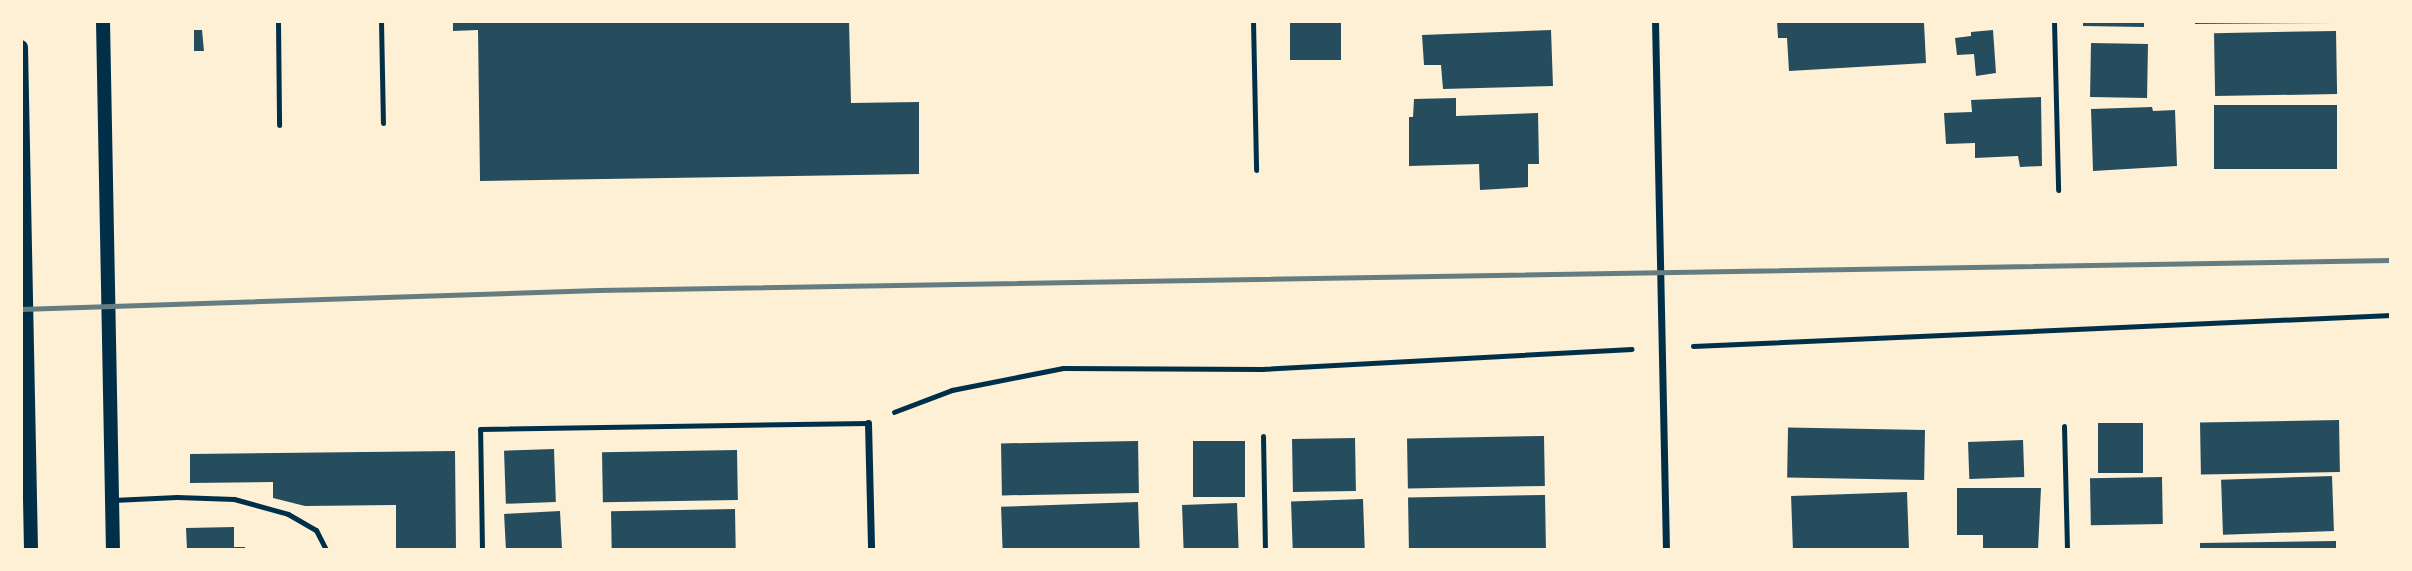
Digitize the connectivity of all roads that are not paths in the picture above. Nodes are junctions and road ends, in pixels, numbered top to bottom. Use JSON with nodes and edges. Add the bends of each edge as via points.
{"nodes":[{"id":1,"x":103,"y":21,"type":"edge"},
{"id":2,"x":278,"y":21,"type":"edge"},
{"id":3,"x":381,"y":21,"type":"edge"},
{"id":4,"x":1253,"y":21,"type":"edge"},
{"id":5,"x":1655,"y":21,"type":"edge"},
{"id":6,"x":2054,"y":21,"type":"edge"},
{"id":7,"x":21,"y":47,"type":"edge"},
{"id":8,"x":383,"y":123,"type":"dead end"},
{"id":9,"x":279,"y":125,"type":"dead end"},
{"id":10,"x":1256,"y":170,"type":"dead end"},
{"id":11,"x":2057,"y":190,"type":"dead end"},
{"id":12,"x":868,"y":422,"type":"joint"},
{"id":13,"x":2064,"y":426,"type":"dead end"},
{"id":14,"x":1263,"y":436,"type":"dead end"},
{"id":15,"x":112,"y":500,"type":"junction"},
{"id":16,"x":31,"y":550,"type":"edge"},
{"id":17,"x":113,"y":550,"type":"edge"},
{"id":18,"x":326,"y":550,"type":"edge"},
{"id":19,"x":482,"y":550,"type":"edge"},
{"id":20,"x":871,"y":550,"type":"edge"},
{"id":21,"x":1265,"y":550,"type":"edge"},
{"id":22,"x":1667,"y":550,"type":"edge"},
{"id":23,"x":2067,"y":550,"type":"edge"}],
"edges":[{"from":1,"to":15,"type":"main road"},
{"from":2,"to":9,"type":"lane"},
{"from":3,"to":8,"type":"lane"},
{"from":4,"to":10,"type":"lane"},
{"from":5,"to":22,"type":"street"},
{"from":6,"to":11,"type":"lane"},
{"from":7,"to":16,"type":"main road"},
{"from":12,"to":19,"type":"lane","via":[[480,429]]},
{"from":12,"to":20,"type":"street"},
{"from":13,"to":23,"type":"lane"},
{"from":14,"to":21,"type":"lane"},
{"from":15,"to":17,"type":"main road"},
{"from":15,"to":18,"type":"lane","via":[[234,499],[288,514],[316,530]]}]}
